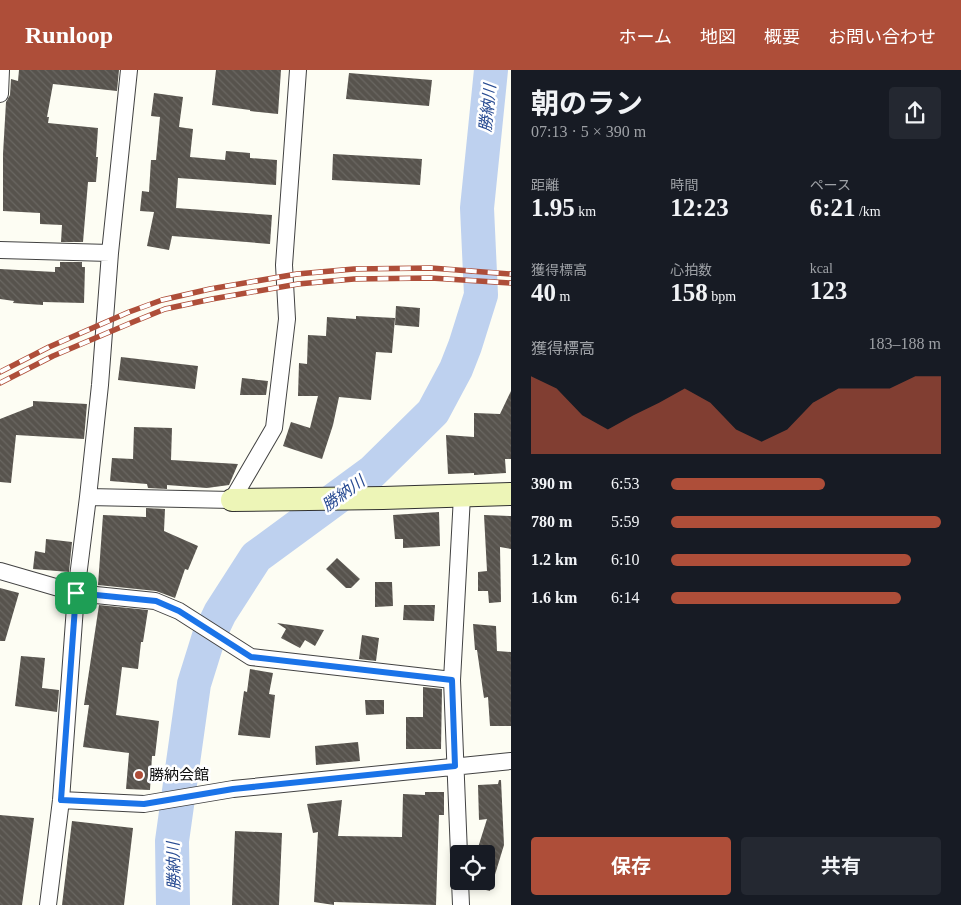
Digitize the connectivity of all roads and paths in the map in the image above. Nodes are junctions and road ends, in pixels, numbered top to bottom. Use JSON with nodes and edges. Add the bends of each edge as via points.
{"nodes":[{"id":1,"x":1,"y":70,"type":"edge"},
{"id":2,"x":129,"y":70,"type":"edge"},
{"id":3,"x":298,"y":70,"type":"edge"},
{"id":4,"x":0,"y":94,"type":"edge"},
{"id":5,"x":0,"y":250,"type":"edge"},
{"id":6,"x":110,"y":253,"type":"junction"},
{"id":7,"x":511,"y":494,"type":"edge"},
{"id":8,"x":462,"y":496,"type":"junction"},
{"id":9,"x":88,"y":497,"type":"junction"},
{"id":10,"x":232,"y":500,"type":"junction"},
{"id":11,"x":0,"y":571,"type":"edge"},
{"id":12,"x":76,"y":593,"type":"junction"},
{"id":13,"x":452,"y":680,"type":"junction"},
{"id":14,"x":511,"y":761,"type":"edge"},
{"id":15,"x":455,"y":766,"type":"junction"},
{"id":16,"x":61,"y":800,"type":"junction"},
{"id":17,"x":459,"y":845,"type":"edge"},
{"id":18,"x":460,"y":890,"type":"edge"},
{"id":19,"x":48,"y":905,"type":"edge"},
{"id":20,"x":461,"y":905,"type":"edge"}],
"edges":[{"from":1,"to":4,"type":"street"},
{"from":2,"to":6,"type":"street"},
{"from":3,"to":10,"type":"street","via":[[284,265],[287,319],[274,428]]},
{"from":5,"to":6,"type":"street"},
{"from":6,"to":9,"type":"street"},
{"from":7,"to":8,"type":"street"},
{"from":8,"to":10,"type":"street"},
{"from":8,"to":13,"type":"street"},
{"from":9,"to":10,"type":"street"},
{"from":9,"to":12,"type":"street"},
{"from":11,"to":12,"type":"street"},
{"from":12,"to":13,"type":"street","via":[[156,601],[179,611],[251,657]]},
{"from":12,"to":16,"type":"street"},
{"from":13,"to":15,"type":"street"},
{"from":14,"to":15,"type":"street"},
{"from":15,"to":16,"type":"street","via":[[233,789],[144,804]]},
{"from":15,"to":17,"type":"street"},
{"from":16,"to":19,"type":"street"},
{"from":18,"to":20,"type":"street"}]}
